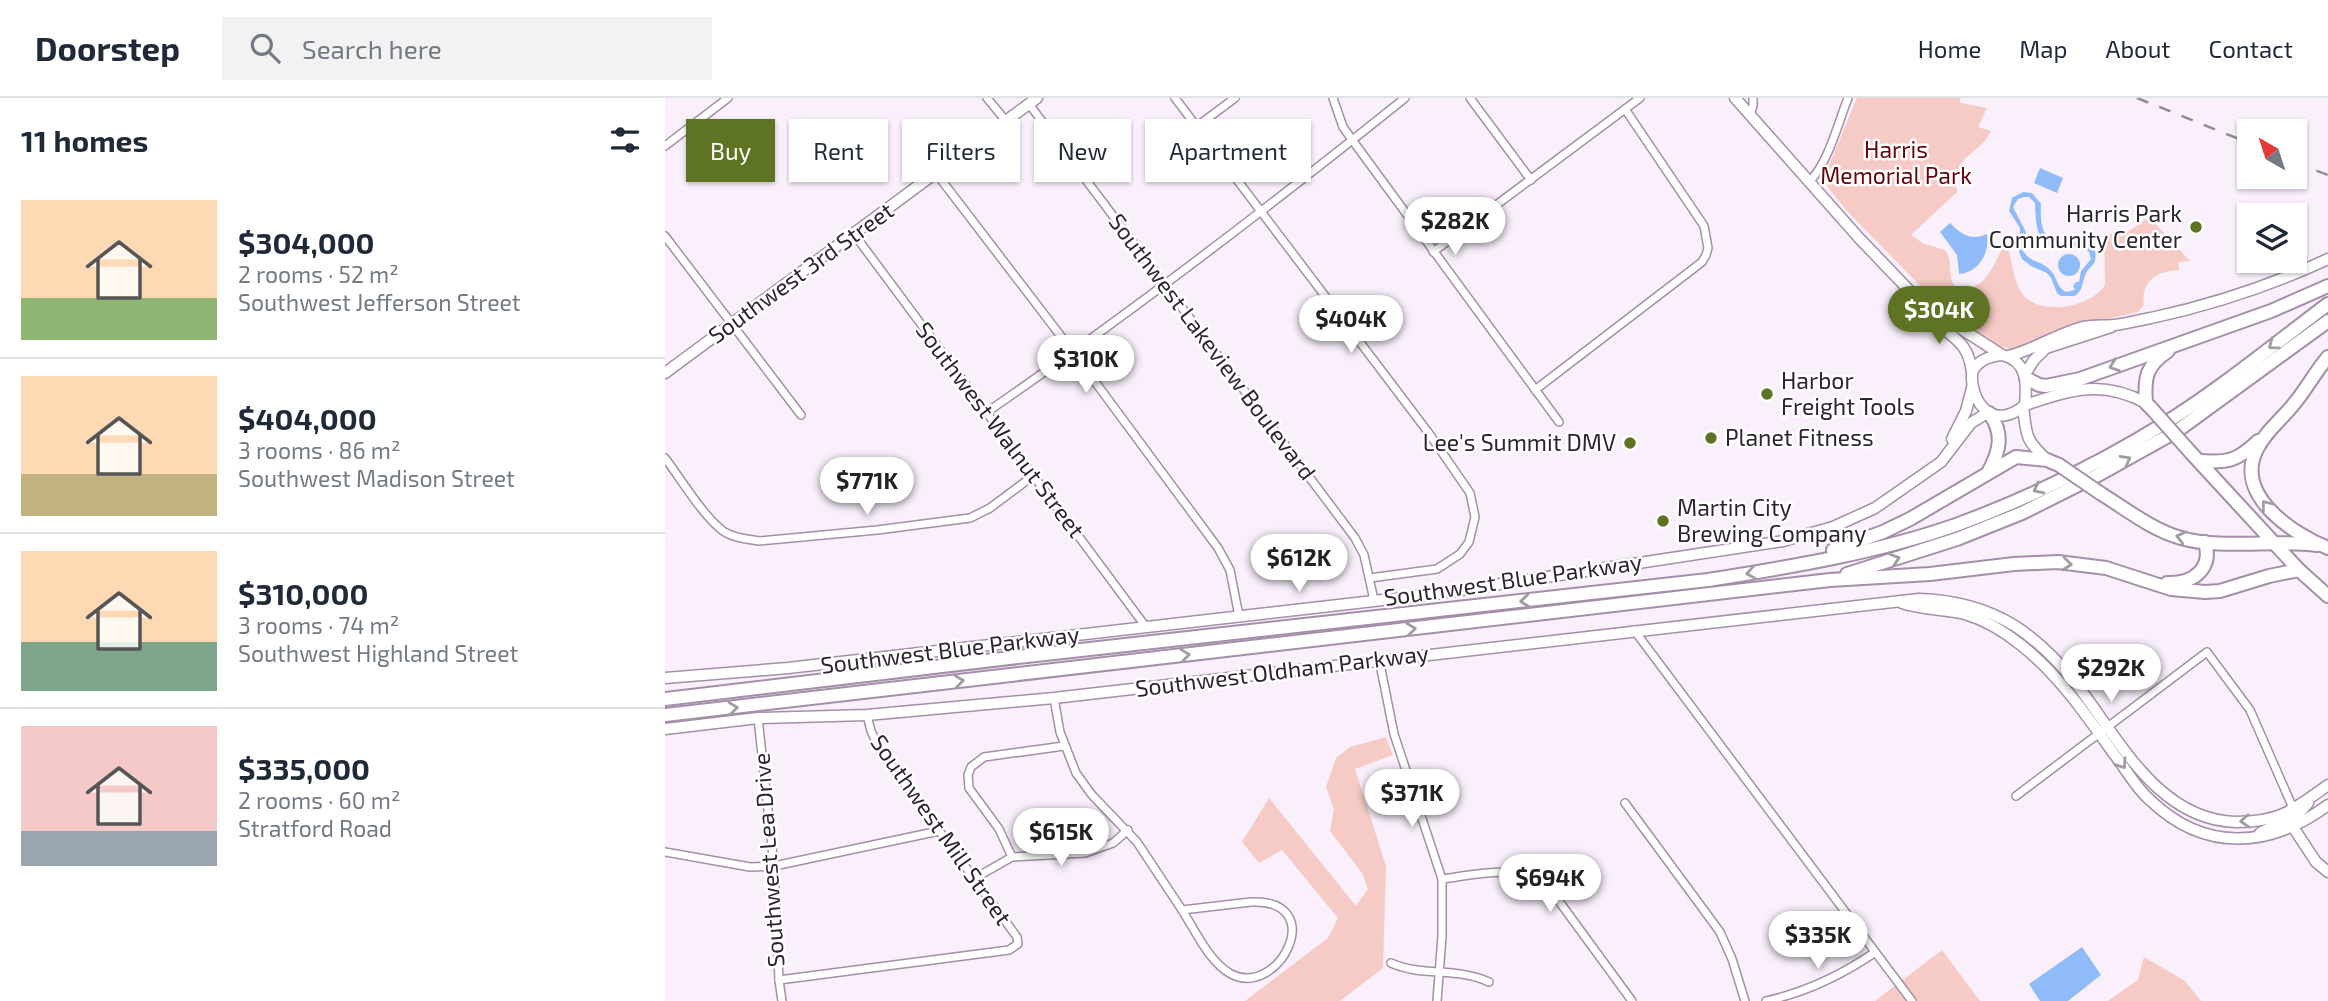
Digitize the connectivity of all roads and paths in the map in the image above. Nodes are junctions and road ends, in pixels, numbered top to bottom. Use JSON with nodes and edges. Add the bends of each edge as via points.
{"nodes":[{"id":1,"x":728,"y":98,"type":"edge"},
{"id":2,"x":987,"y":98,"type":"edge"},
{"id":3,"x":1175,"y":98,"type":"edge"},
{"id":4,"x":1235,"y":98,"type":"edge"},
{"id":5,"x":1333,"y":98,"type":"edge"},
{"id":6,"x":1405,"y":98,"type":"edge"},
{"id":7,"x":1470,"y":98,"type":"edge"},
{"id":8,"x":1640,"y":98,"type":"edge"},
{"id":9,"x":1735,"y":98,"type":"edge"},
{"id":10,"x":1753,"y":98,"type":"edge"},
{"id":11,"x":1848,"y":98,"type":"edge"},
{"id":12,"x":1033,"y":101,"type":"edge"},
{"id":13,"x":1625,"y":109,"type":"junction"},
{"id":14,"x":1750,"y":115,"type":"junction"},
{"id":15,"x":1004,"y":119,"type":"edge"},
{"id":16,"x":1009,"y":119,"type":"edge"},
{"id":17,"x":1190,"y":119,"type":"edge"},
{"id":18,"x":1207,"y":119,"type":"edge"},
{"id":19,"x":1353,"y":141,"type":"junction"},
{"id":20,"x":665,"y":146,"type":"edge"},
{"id":21,"x":1531,"y":180,"type":"junction"},
{"id":22,"x":924,"y":182,"type":"edge"},
{"id":23,"x":943,"y":182,"type":"edge"},
{"id":24,"x":1238,"y":182,"type":"edge"},
{"id":25,"x":1809,"y":182,"type":"junction"},
{"id":26,"x":1261,"y":213,"type":"junction"},
{"id":27,"x":854,"y":234,"type":"junction"},
{"id":28,"x":665,"y":236,"type":"edge"},
{"id":29,"x":1433,"y":252,"type":"junction"},
{"id":30,"x":2328,"y":258,"type":"edge"},
{"id":31,"x":1165,"y":285,"type":"junction"},
{"id":32,"x":2328,"y":286,"type":"edge"},
{"id":33,"x":2328,"y":304,"type":"edge"},
{"id":34,"x":1929,"y":311,"type":"junction"},
{"id":35,"x":2328,"y":321,"type":"edge"},
{"id":36,"x":731,"y":324,"type":"junction"},
{"id":37,"x":2114,"y":325,"type":"junction"},
{"id":38,"x":2179,"y":344,"type":"junction"},
{"id":39,"x":1073,"y":352,"type":"junction"},
{"id":40,"x":2005,"y":356,"type":"junction"},
{"id":41,"x":2328,"y":357,"type":"edge"},
{"id":42,"x":1972,"y":372,"type":"junction"},
{"id":43,"x":665,"y":373,"type":"edge"},
{"id":44,"x":2025,"y":376,"type":"junction"},
{"id":45,"x":1972,"y":388,"type":"junction"},
{"id":46,"x":1535,"y":390,"type":"junction"},
{"id":47,"x":2024,"y":406,"type":"junction"},
{"id":48,"x":2149,"y":406,"type":"junction"},
{"id":49,"x":987,"y":412,"type":"junction"},
{"id":50,"x":1988,"y":413,"type":"junction"},
{"id":51,"x":801,"y":415,"type":"dead end"},
{"id":52,"x":1559,"y":422,"type":"dead end"},
{"id":53,"x":2271,"y":430,"type":"junction"},
{"id":54,"x":2196,"y":457,"type":"junction"},
{"id":55,"x":665,"y":458,"type":"edge"},
{"id":56,"x":2053,"y":462,"type":"junction"},
{"id":57,"x":1926,"y":472,"type":"junction"},
{"id":58,"x":1988,"y":473,"type":"junction"},
{"id":59,"x":1034,"y":474,"type":"junction"},
{"id":60,"x":2205,"y":542,"type":"junction"},
{"id":61,"x":2273,"y":543,"type":"junction"},
{"id":62,"x":2324,"y":547,"type":"edge"},
{"id":63,"x":1787,"y":567,"type":"junction"},
{"id":64,"x":2299,"y":570,"type":"junction"},
{"id":65,"x":1370,"y":578,"type":"junction"},
{"id":66,"x":1830,"y":580,"type":"junction"},
{"id":67,"x":2149,"y":583,"type":"junction"},
{"id":68,"x":2328,"y":596,"type":"edge"},
{"id":69,"x":1374,"y":600,"type":"junction"},
{"id":70,"x":1239,"y":616,"type":"junction"},
{"id":71,"x":1146,"y":627,"type":"junction"},
{"id":72,"x":1634,"y":630,"type":"junction"},
{"id":73,"x":2024,"y":640,"type":"junction"},
{"id":74,"x":1379,"y":659,"type":"junction"},
{"id":75,"x":665,"y":678,"type":"edge"},
{"id":76,"x":1054,"y":698,"type":"junction"},
{"id":77,"x":665,"y":699,"type":"edge"},
{"id":78,"x":665,"y":715,"type":"edge"},
{"id":79,"x":867,"y":715,"type":"junction"},
{"id":80,"x":758,"y":718,"type":"junction"},
{"id":81,"x":2109,"y":727,"type":"junction"},
{"id":82,"x":665,"y":729,"type":"edge"},
{"id":83,"x":2100,"y":734,"type":"junction"},
{"id":84,"x":1064,"y":746,"type":"junction"},
{"id":85,"x":2328,"y":785,"type":"edge"},
{"id":86,"x":2316,"y":794,"type":"junction"},
{"id":87,"x":2016,"y":796,"type":"dead end"},
{"id":88,"x":1625,"y":803,"type":"dead end"},
{"id":89,"x":2328,"y":805,"type":"edge"},
{"id":90,"x":2293,"y":808,"type":"junction"},
{"id":91,"x":2293,"y":827,"type":"junction"},
{"id":92,"x":1128,"y":830,"type":"junction"},
{"id":93,"x":939,"y":831,"type":"junction"},
{"id":94,"x":2250,"y":838,"type":"junction"},
{"id":95,"x":665,"y":852,"type":"edge"},
{"id":96,"x":1012,"y":857,"type":"junction"},
{"id":97,"x":774,"y":866,"type":"junction"},
{"id":98,"x":2328,"y":872,"type":"edge"},
{"id":99,"x":975,"y":878,"type":"junction"},
{"id":100,"x":1442,"y":878,"type":"junction"},
{"id":101,"x":1182,"y":910,"type":"junction"},
{"id":102,"x":1874,"y":953,"type":"junction"},
{"id":103,"x":1391,"y":963,"type":"dead end"},
{"id":104,"x":1440,"y":972,"type":"junction"},
{"id":105,"x":779,"y":980,"type":"junction"},
{"id":106,"x":1489,"y":982,"type":"dead end"},
{"id":107,"x":782,"y":1001,"type":"edge"},
{"id":108,"x":1437,"y":1001,"type":"edge"},
{"id":109,"x":1632,"y":1001,"type":"edge"},
{"id":110,"x":1745,"y":1001,"type":"edge"},
{"id":111,"x":1766,"y":1001,"type":"edge"},
{"id":112,"x":1912,"y":1001,"type":"edge"}],
"edges":[{"from":1,"to":20,"type":"street"},
{"from":2,"to":15,"type":"street"},
{"from":3,"to":17,"type":"street"},
{"from":4,"to":18,"type":"street"},
{"from":5,"to":19,"type":"street"},
{"from":6,"to":19,"type":"street"},
{"from":7,"to":21,"type":"street"},
{"from":8,"to":13,"type":"street"},
{"from":9,"to":14,"type":"street"},
{"from":10,"to":14,"type":"street"},
{"from":11,"to":25,"type":"street","via":[[1817,175]]},
{"from":12,"to":16,"type":"street","name":"Southwest 3rd Street"},
{"from":12,"to":31,"type":"street","name":"Southwest Lakeview Boulevard"},
{"from":13,"to":21,"type":"street"},
{"from":13,"to":46,"type":"street","via":[[1704,226],[1706,255],[1665,292]]},
{"from":14,"to":25,"type":"street"},
{"from":19,"to":26,"type":"street"},
{"from":19,"to":29,"type":"street"},
{"from":21,"to":29,"type":"street"},
{"from":22,"to":27,"type":"street","name":"Southwest 3rd Street"},
{"from":23,"to":39,"type":"street"},
{"from":24,"to":26,"type":"street"},
{"from":25,"to":34,"type":"street"},
{"from":26,"to":31,"type":"street"},
{"from":26,"to":65,"type":"street","via":[[1428,432],[1472,499],[1473,530],[1460,554],[1437,569]]},
{"from":27,"to":36,"type":"street","name":"Southwest 3rd Street"},
{"from":27,"to":49,"type":"street","name":"Southwest Walnut Street"},
{"from":28,"to":36,"type":"street"},
{"from":29,"to":46,"type":"street"},
{"from":30,"to":37,"type":"street","via":[[2222,299]]},
{"from":31,"to":39,"type":"street"},
{"from":31,"to":65,"type":"street","name":"Southwest Lakeview Boulevard","via":[[1355,538]]},
{"from":32,"to":38,"type":"highway"},
{"from":33,"to":63,"type":"highway","one_way":true,"via":[[2170,420],[2089,465],[1954,525]]},
{"from":34,"to":40,"type":"street"},
{"from":34,"to":42,"type":"street","via":[[1963,345]]},
{"from":66,"to":35,"type":"highway","one_way":true,"via":[[1957,539],[2098,475],[2177,431]]},
{"from":36,"to":43,"type":"street","name":"Southwest 3rd Street"},
{"from":36,"to":51,"type":"street"},
{"from":37,"to":40,"type":"street","via":[[2094,324],[2062,333]]},
{"from":37,"to":44,"type":"street","via":[[2046,348]]},
{"from":38,"to":44,"type":"highway","one_way":true,"via":[[2056,385],[2039,385]]},
{"from":38,"to":48,"type":"highway","via":[[2153,363],[2145,382]]},
{"from":39,"to":49,"type":"street"},
{"from":39,"to":70,"type":"street","via":[[1218,548],[1230,569]]},
{"from":40,"to":42,"type":"street","via":[[1986,359]]},
{"from":40,"to":44,"type":"street","via":[[2021,367]]},
{"from":41,"to":53,"type":"highway"},
{"from":42,"to":45,"type":"street"},
{"from":44,"to":47,"type":"street"},
{"from":45,"to":50,"type":"street"},
{"from":45,"to":57,"type":"street","name":"Southwest Blue Parkway","via":[[1958,429]]},
{"from":46,"to":52,"type":"street"},
{"from":47,"to":48,"type":"street","via":[[2099,388],[2122,392]]},
{"from":47,"to":50,"type":"street","via":[[2004,415]]},
{"from":47,"to":56,"type":"street","via":[[2027,438]]},
{"from":48,"to":54,"type":"highway","bridge":true},
{"from":49,"to":59,"type":"street","name":"Southwest Walnut Street"},
{"from":50,"to":57,"type":"street","name":"Southwest Blue Parkway","via":[[1971,423],[1941,461]]},
{"from":50,"to":58,"type":"highway","via":[[1998,426],[2000,441]]},
{"from":53,"to":54,"type":"highway","via":[[2232,460]]},
{"from":62,"to":53,"type":"highway","one_way":true,"via":[[2287,525],[2259,496],[2252,468],[2257,450]]},
{"from":54,"to":61,"type":"highway"},
{"from":55,"to":59,"type":"street","via":[[724,532],[759,541],[969,518]]},
{"from":56,"to":58,"type":"highway","via":[[2016,457]]},
{"from":60,"to":56,"type":"highway","one_way":true,"bridge":true,"via":[[2162,531]]},
{"from":57,"to":69,"type":"street","name":"Southwest Blue Parkway","via":[[1875,508],[1833,527],[1783,541]]},
{"from":58,"to":63,"type":"highway","via":[[1884,532]]},
{"from":59,"to":71,"type":"street","name":"Southwest Walnut Street"},
{"from":60,"to":61,"type":"highway"},
{"from":60,"to":67,"type":"highway","via":[[2207,558],[2198,574],[2177,584]]},
{"from":61,"to":62,"type":"highway"},
{"from":61,"to":64,"type":"highway"},
{"from":63,"to":77,"type":"highway","one_way":true,"via":[[1708,580]]},
{"from":64,"to":67,"type":"highway","via":[[2220,591],[2186,592]]},
{"from":64,"to":68,"type":"highway"},
{"from":65,"to":69,"type":"street","name":"Southwest Lakeview Boulevard"},
{"from":66,"to":67,"type":"highway","one_way":true,"via":[[2058,562],[2106,568]]},
{"from":78,"to":66,"type":"highway","one_way":true},
{"from":69,"to":70,"type":"street","name":"Southwest Blue Parkway"},
{"from":70,"to":71,"type":"street","name":"Southwest Blue Parkway"},
{"from":71,"to":75,"type":"street","name":"Southwest Blue Parkway"},
{"from":72,"to":73,"type":"street","name":"Southwest Oldham Parkway","via":[[1899,602],[1966,615]]},
{"from":72,"to":74,"type":"street","name":"Southwest Oldham Parkway"},
{"from":72,"to":102,"type":"street"},
{"from":73,"to":81,"type":"street","name":"Southwest Oldham Parkway","via":[[2062,667]]},
{"from":73,"to":83,"type":"street","name":"Southwest Oldham Parkway"},
{"from":74,"to":76,"type":"street","name":"Southwest Oldham Parkway"},
{"from":74,"to":100,"type":"street","via":[[1394,734]]},
{"from":76,"to":79,"type":"street","name":"Southwest Oldham Parkway"},
{"from":76,"to":84,"type":"street"},
{"from":79,"to":80,"type":"street","name":"Southwest Oldham Parkway"},
{"from":79,"to":93,"type":"street","name":"Southwest Mill Street","via":[[880,750]]},
{"from":80,"to":82,"type":"street","name":"Southwest Oldham Parkway"},
{"from":80,"to":97,"type":"street","name":"Southwest Lea Drive"},
{"from":81,"to":83,"type":"street"},
{"from":90,"to":81,"type":"street","name":"Southwest Oldham Parkway","one_way":true,"via":[[2242,822],[2199,816],[2164,794]]},
{"from":81,"to":90,"type":"street","via":[[2207,652],[2250,709]]},
{"from":83,"to":87,"type":"street"},
{"from":83,"to":94,"type":"street","name":"Southwest Oldham Parkway","one_way":true,"via":[[2139,789],[2166,813],[2214,836]]},
{"from":84,"to":92,"type":"street","via":[[1092,795]]},
{"from":84,"to":96,"type":"street","via":[[984,757],[971,767],[969,788],[999,829]]},
{"from":85,"to":86,"type":"street","name":"Southwest Oldham Parkway"},
{"from":86,"to":90,"type":"street","name":"Southwest Oldham Parkway"},
{"from":86,"to":91,"type":"street","via":[[2297,815]]},
{"from":88,"to":110,"type":"street","via":[[1720,932]]},
{"from":89,"to":91,"type":"street","name":"Southwest Oldham Parkway"},
{"from":90,"to":94,"type":"street","via":[[2284,821]]},
{"from":91,"to":94,"type":"street","name":"Southwest Oldham Parkway"},
{"from":91,"to":98,"type":"street","via":[[2311,856]]},
{"from":92,"to":96,"type":"street","via":[[1113,843],[1085,853]]},
{"from":92,"to":101,"type":"street"},
{"from":93,"to":97,"type":"street"},
{"from":93,"to":99,"type":"street","name":"Southwest Mill Street"},
{"from":95,"to":97,"type":"street","via":[[750,867]]},
{"from":96,"to":99,"type":"street"},
{"from":97,"to":105,"type":"street","name":"Southwest Lea Drive"},
{"from":99,"to":105,"type":"street","name":"Southwest Mill Street","via":[[1017,937],[1018,944],[1009,950]]},
{"from":100,"to":104,"type":"street"},
{"from":100,"to":109,"type":"street","via":[[1508,872],[1540,881]]},
{"from":101,"to":101,"type":"street","via":[[1218,964],[1238,977],[1256,977],[1269,970],[1292,942],[1291,922],[1276,905],[1266,902]]},
{"from":102,"to":111,"type":"street","via":[[1828,982]]},
{"from":102,"to":112,"type":"street"},
{"from":103,"to":104,"type":"street"},
{"from":104,"to":106,"type":"street","via":[[1474,975]]},
{"from":104,"to":108,"type":"street"},
{"from":105,"to":107,"type":"street","name":"Southwest Lea Drive"}]}
